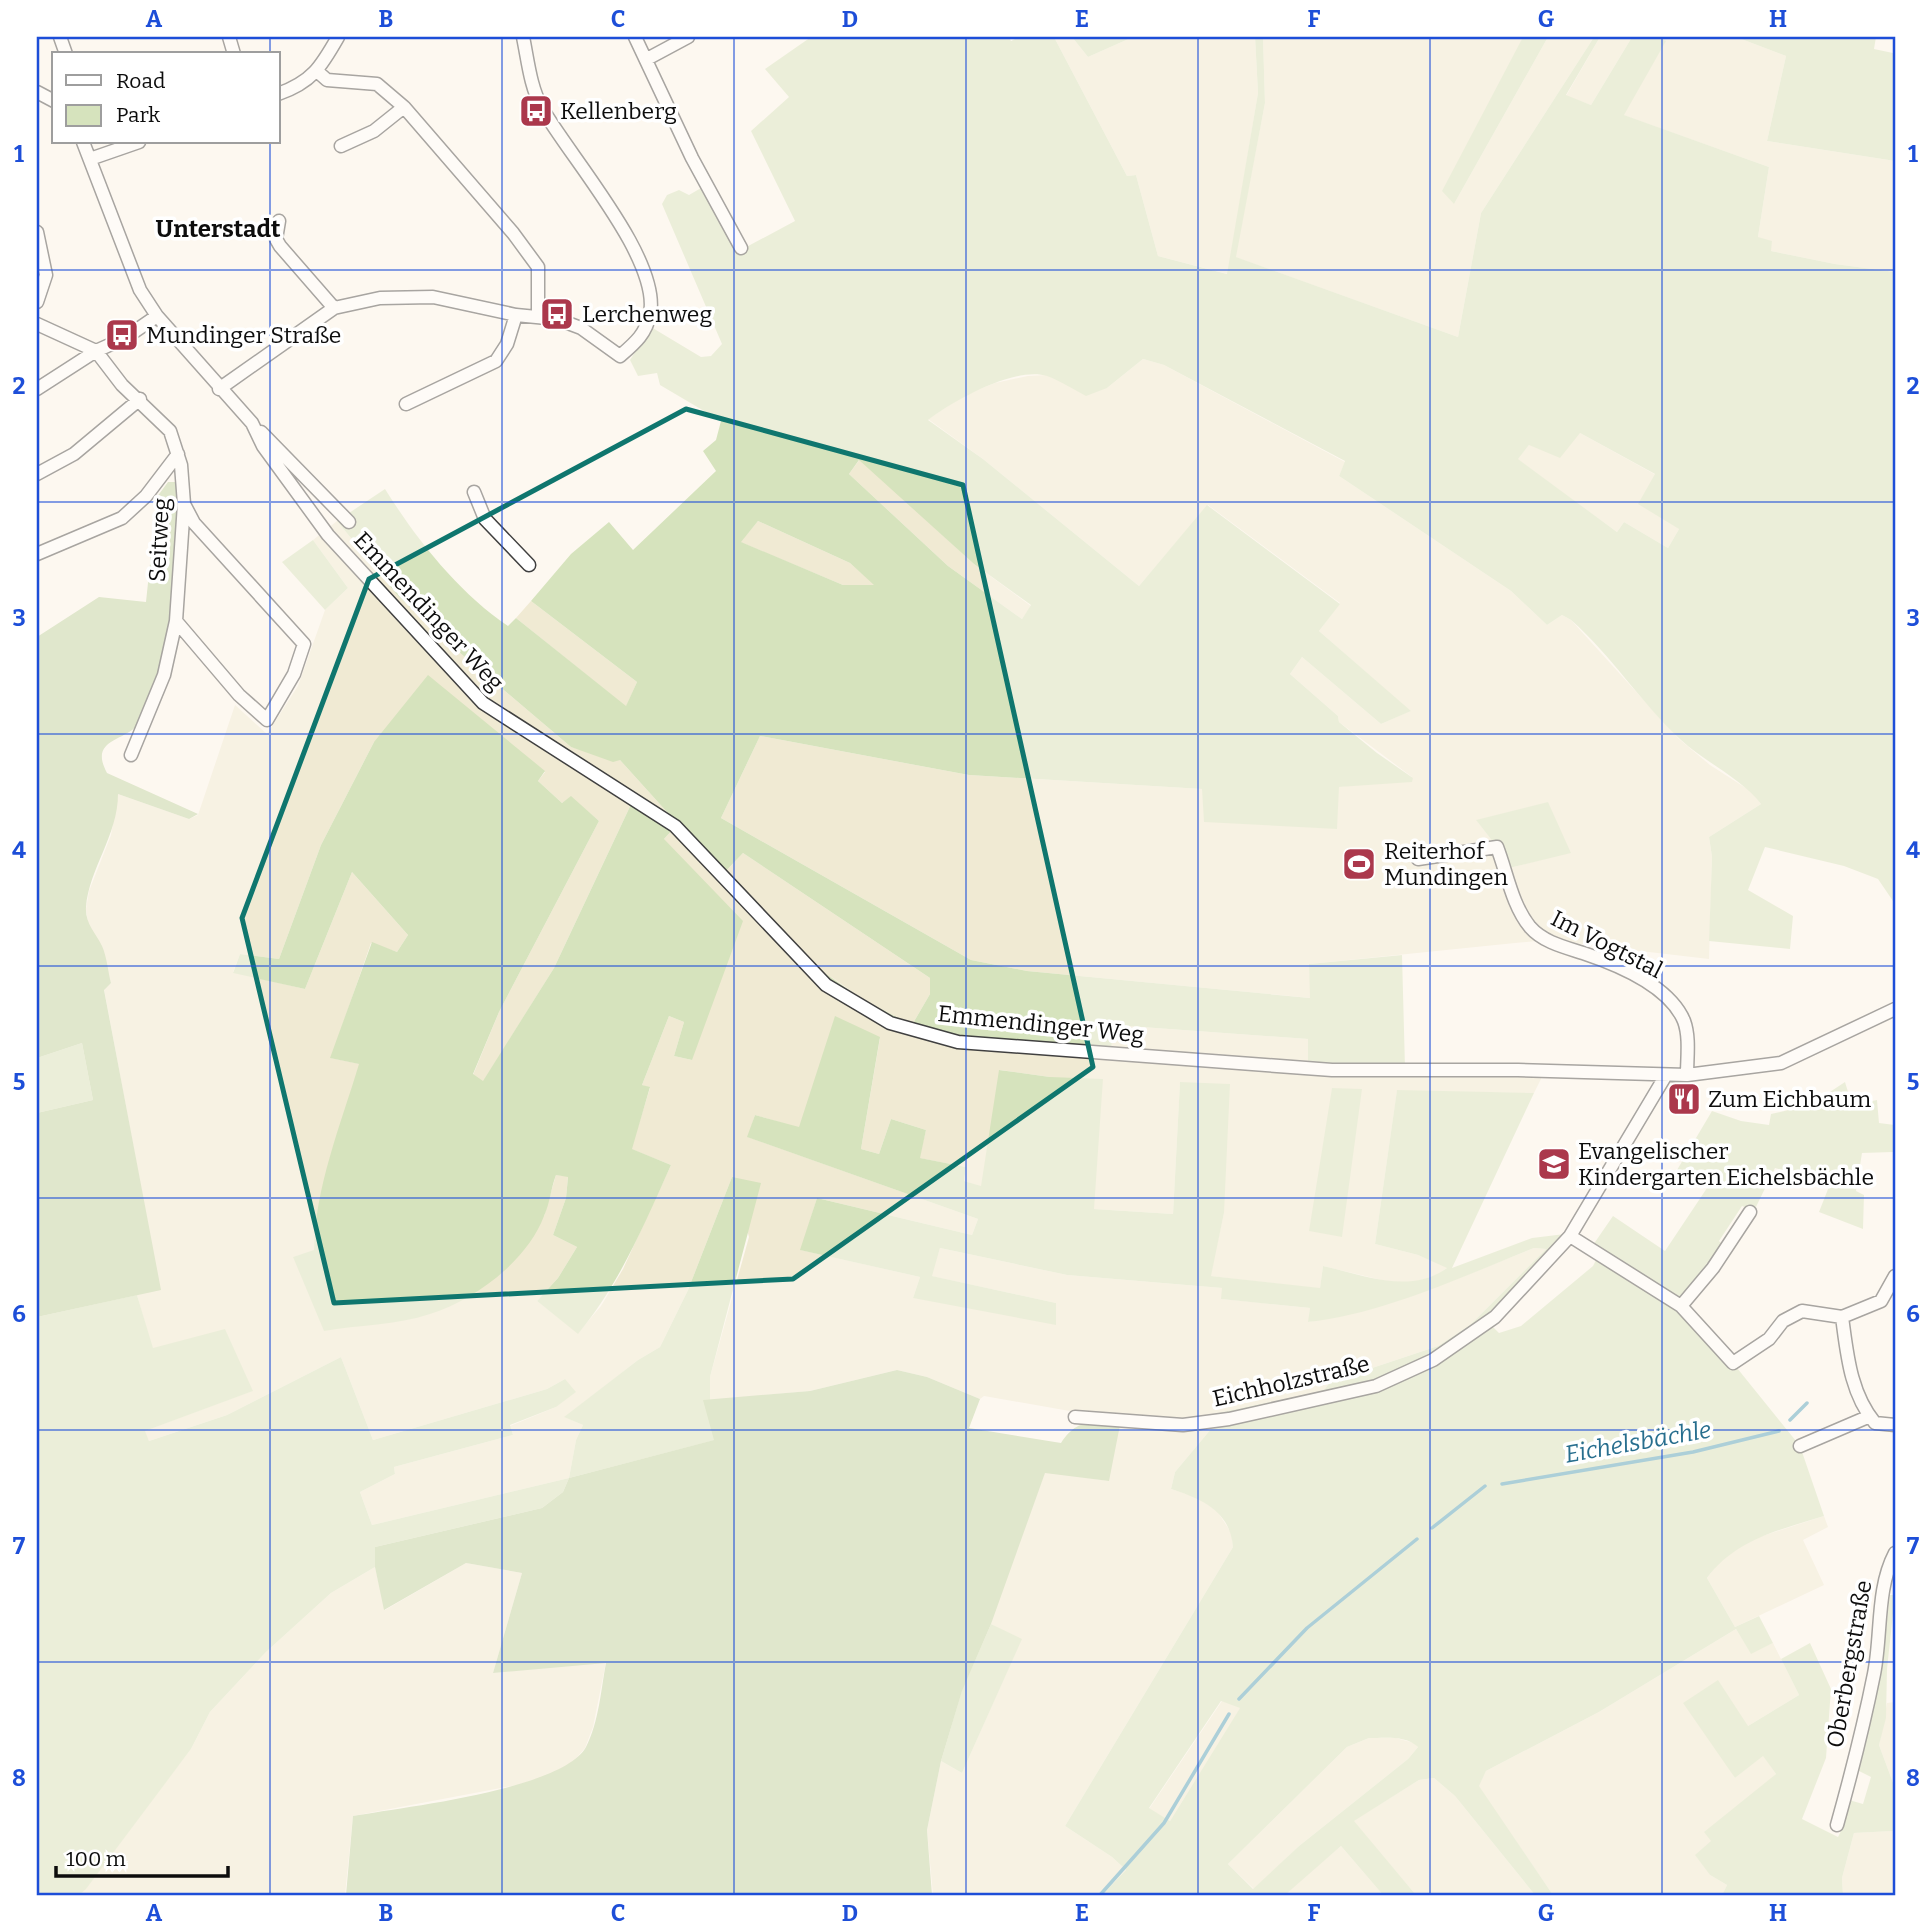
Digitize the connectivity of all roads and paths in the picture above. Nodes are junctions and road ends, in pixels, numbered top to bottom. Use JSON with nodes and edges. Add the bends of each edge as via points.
{"nodes":[{"id":1,"x":338,"y":37,"type":"edge"},
{"id":2,"x":523,"y":37,"type":"edge"},
{"id":3,"x":635,"y":37,"type":"edge"},
{"id":4,"x":688,"y":37,"type":"edge"},
{"id":5,"x":647,"y":59,"type":"junction"},
{"id":6,"x":318,"y":72,"type":"junction"},
{"id":7,"x":280,"y":93,"type":"edge"},
{"id":8,"x":404,"y":107,"type":"junction"},
{"id":9,"x":84,"y":144,"type":"edge"},
{"id":10,"x":133,"y":144,"type":"edge"},
{"id":11,"x":341,"y":146,"type":"dead end"},
{"id":12,"x":90,"y":159,"type":"junction"},
{"id":13,"x":279,"y":221,"type":"dead end"},
{"id":14,"x":37,"y":232,"type":"edge"},
{"id":15,"x":741,"y":248,"type":"dead end"},
{"id":16,"x":37,"y":302,"type":"edge"},
{"id":17,"x":334,"y":308,"type":"junction"},
{"id":18,"x":516,"y":315,"type":"junction"},
{"id":19,"x":157,"y":316,"type":"junction"},
{"id":20,"x":538,"y":317,"type":"junction"},
{"id":21,"x":37,"y":324,"type":"edge"},
{"id":22,"x":96,"y":351,"type":"junction"},
{"id":23,"x":37,"y":389,"type":"edge"},
{"id":24,"x":219,"y":389,"type":"junction"},
{"id":25,"x":140,"y":399,"type":"junction"},
{"id":26,"x":406,"y":404,"type":"dead end"},
{"id":27,"x":251,"y":423,"type":"junction"},
{"id":28,"x":178,"y":454,"type":"junction"},
{"id":29,"x":37,"y":474,"type":"edge"},
{"id":30,"x":474,"y":492,"type":"dead end"},
{"id":31,"x":184,"y":504,"type":"junction"},
{"id":32,"x":349,"y":522,"type":"dead end"},
{"id":33,"x":37,"y":554,"type":"edge"},
{"id":34,"x":529,"y":565,"type":"dead end"},
{"id":35,"x":176,"y":621,"type":"junction"},
{"id":36,"x":131,"y":755,"type":"dead end"},
{"id":37,"x":1418,"y":859,"type":"dead end"},
{"id":38,"x":1895,"y":1009,"type":"edge"},
{"id":39,"x":1666,"y":1075,"type":"junction"},
{"id":40,"x":1687,"y":1075,"type":"junction"},
{"id":41,"x":1750,"y":1212,"type":"dead end"},
{"id":42,"x":1570,"y":1236,"type":"junction"},
{"id":43,"x":1895,"y":1276,"type":"edge"},
{"id":44,"x":1681,"y":1306,"type":"junction"},
{"id":45,"x":1842,"y":1317,"type":"junction"},
{"id":46,"x":1870,"y":1416,"type":"junction"},
{"id":47,"x":1075,"y":1417,"type":"dead end"},
{"id":48,"x":1895,"y":1425,"type":"edge"},
{"id":49,"x":1800,"y":1446,"type":"dead end"},
{"id":50,"x":1895,"y":1553,"type":"edge"},
{"id":51,"x":1837,"y":1825,"type":"dead end"}],
"edges":[{"from":1,"to":6,"type":"street"},
{"from":2,"to":20,"type":"street","via":[[542,107],[636,251],[651,312],[642,337],[620,356],[581,328]]},
{"from":3,"to":5,"type":"street"},
{"from":4,"to":5,"type":"street"},
{"from":5,"to":15,"type":"street","via":[[692,158]]},
{"from":6,"to":7,"type":"street"},
{"from":6,"to":8,"type":"street","via":[[327,79],[377,84]]},
{"from":8,"to":11,"type":"street","via":[[374,131]]},
{"from":8,"to":20,"type":"street","via":[[538,267]]},
{"from":9,"to":12,"type":"street"},
{"from":10,"to":12,"type":"street"},
{"from":12,"to":19,"type":"street","via":[[136,280]]},
{"from":13,"to":17,"type":"street","via":[[276,239],[280,246]]},
{"from":14,"to":16,"type":"street","via":[[46,275]]},
{"from":17,"to":18,"type":"street","via":[[380,298],[433,297]]},
{"from":17,"to":24,"type":"street"},
{"from":18,"to":20,"type":"street"},
{"from":18,"to":26,"type":"street","via":[[496,361]]},
{"from":19,"to":22,"type":"street"},
{"from":19,"to":24,"type":"street"},
{"from":21,"to":22,"type":"street"},
{"from":22,"to":23,"type":"street"},
{"from":22,"to":25,"type":"street","name":"Seitweg","via":[[122,385]]},
{"from":24,"to":27,"type":"street"},
{"from":25,"to":28,"type":"street","name":"Seitweg","via":[[170,430]]},
{"from":25,"to":29,"type":"street","via":[[74,454]]},
{"from":27,"to":32,"type":"street"},
{"from":27,"to":39,"type":"street","name":"Emmendinger Weg","via":[[328,535],[483,702],[675,826],[826,985],[890,1023],[958,1042],[1318,1069]]},
{"from":28,"to":31,"type":"street","name":"Seitweg"},
{"from":28,"to":33,"type":"street","via":[[146,496],[122,517]]},
{"from":30,"to":34,"type":"street","via":[[485,519]]},
{"from":31,"to":35,"type":"street","name":"Seitweg"},
{"from":31,"to":35,"type":"street","via":[[194,523],[304,645],[294,674],[267,720]]},
{"from":35,"to":36,"type":"street","name":"Seitweg","via":[[164,675]]},
{"from":37,"to":40,"type":"street","name":"Im Vogtstal","via":[[1497,847],[1518,908],[1531,928],[1550,942],[1629,974],[1675,1007],[1687,1036]]},
{"from":38,"to":40,"type":"street","via":[[1781,1063]]},
{"from":39,"to":40,"type":"street","name":"Emmendinger Weg"},
{"from":39,"to":42,"type":"street","name":"Eichholzstraße"},
{"from":41,"to":44,"type":"street"},
{"from":42,"to":44,"type":"street"},
{"from":42,"to":47,"type":"street","name":"Eichholzstraße","via":[[1520,1293],[1465,1340],[1376,1386],[1182,1425]]},
{"from":43,"to":45,"type":"street","via":[[1881,1301]]},
{"from":44,"to":45,"type":"street","via":[[1733,1363],[1802,1311]]},
{"from":45,"to":46,"type":"street","via":[[1850,1373]]},
{"from":46,"to":48,"type":"street","via":[[1875,1423]]},
{"from":46,"to":49,"type":"street"},
{"from":50,"to":51,"type":"street","name":"Oberbergstraße","via":[[1878,1618],[1874,1671]]}]}
